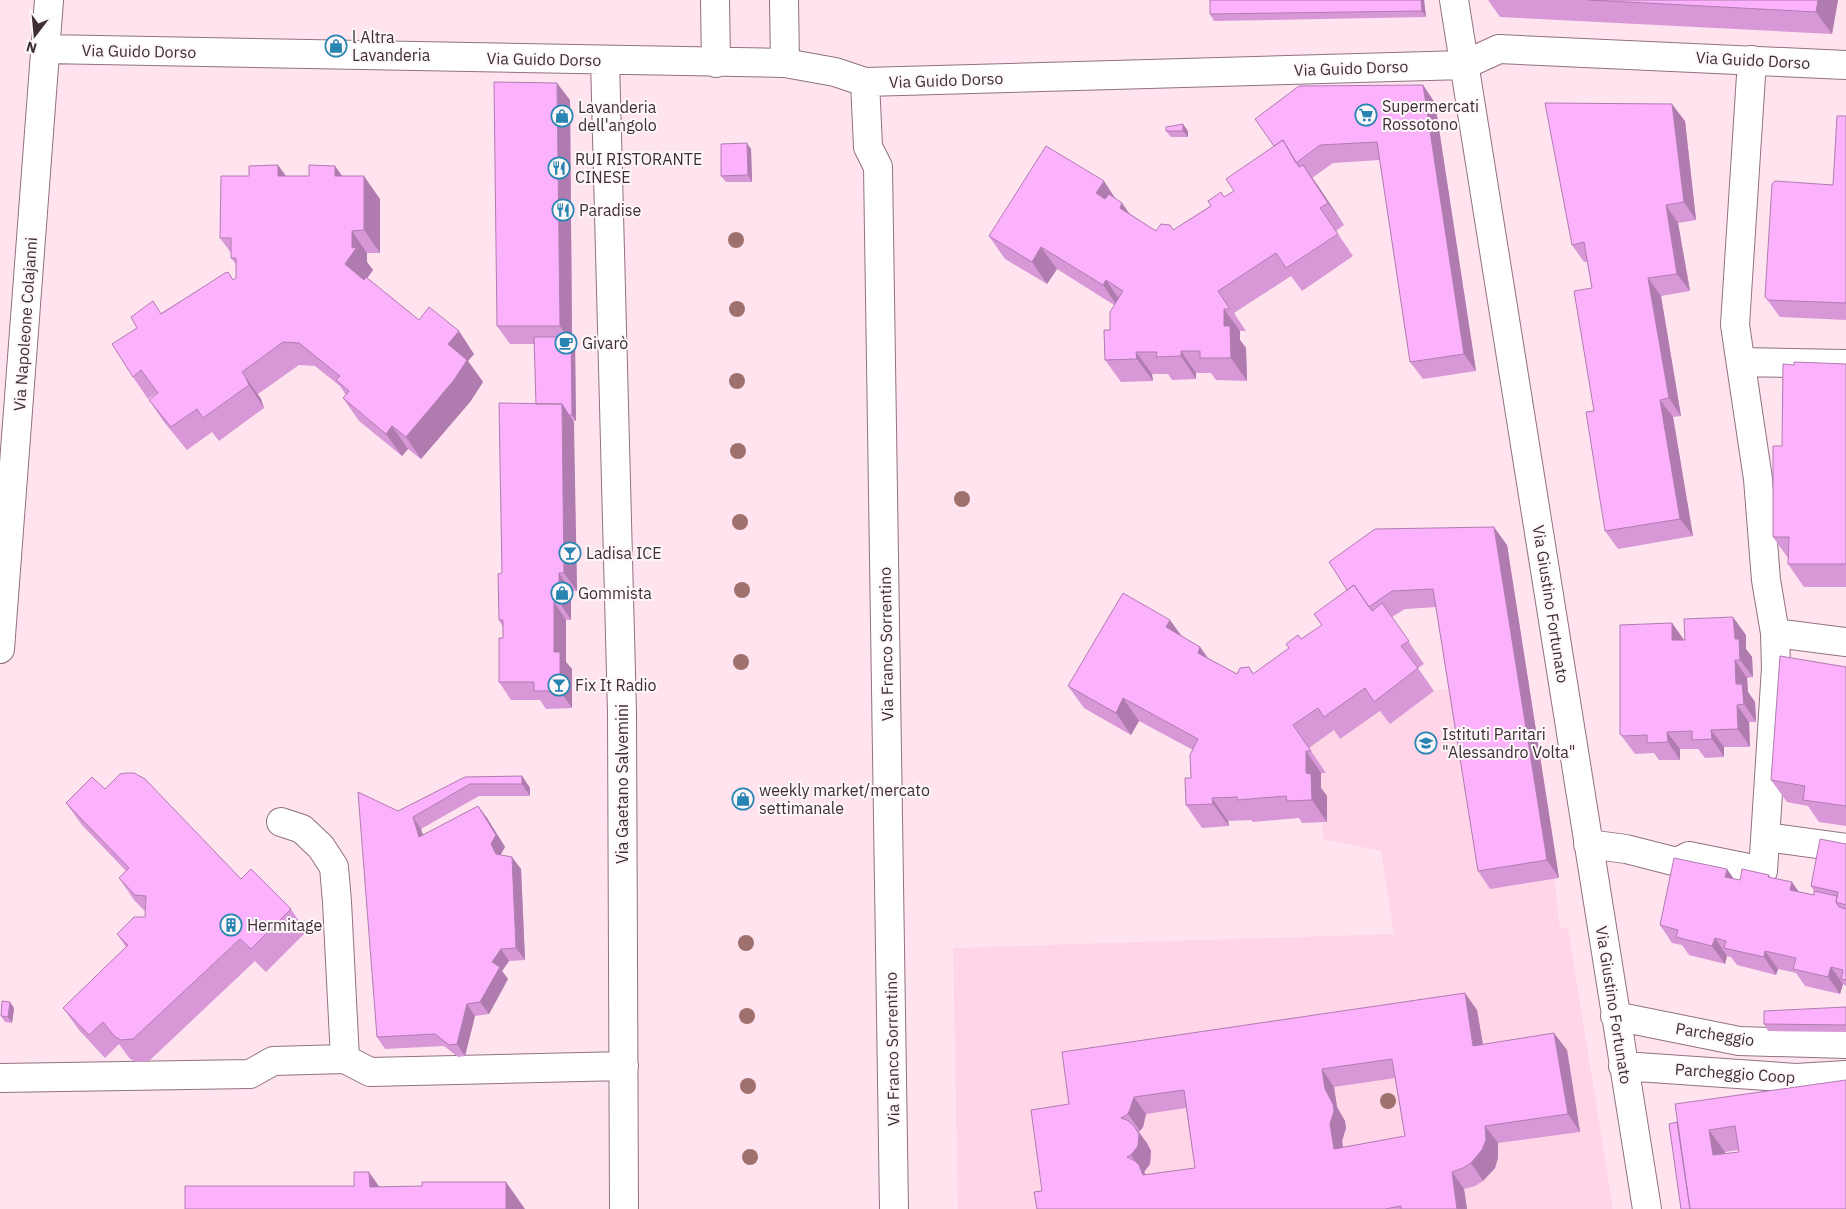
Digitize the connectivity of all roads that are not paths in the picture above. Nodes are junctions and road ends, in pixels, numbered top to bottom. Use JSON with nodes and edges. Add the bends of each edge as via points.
{"nodes":[{"id":1,"x":49,"y":0,"type":"edge"},
{"id":2,"x":715,"y":0,"type":"edge"},
{"id":3,"x":784,"y":0,"type":"edge"},
{"id":4,"x":1454,"y":0,"type":"edge"},
{"id":5,"x":46,"y":49,"type":"junction"},
{"id":6,"x":605,"y":60,"type":"junction"},
{"id":7,"x":1752,"y":60,"type":"junction"},
{"id":8,"x":716,"y":63,"type":"junction"},
{"id":9,"x":785,"y":63,"type":"junction"},
{"id":10,"x":1464,"y":64,"type":"junction"},
{"id":11,"x":1846,"y":64,"type":"edge"},
{"id":12,"x":865,"y":82,"type":"junction"},
{"id":13,"x":1741,"y":362,"type":"junction"},
{"id":14,"x":1846,"y":364,"type":"edge"},
{"id":15,"x":1775,"y":633,"type":"junction"},
{"id":16,"x":1846,"y":642,"type":"edge"},
{"id":17,"x":0,"y":648,"type":"edge"},
{"id":18,"x":281,"y":822,"type":"dead end"},
{"id":19,"x":1766,"y":837,"type":"junction"},
{"id":20,"x":1588,"y":844,"type":"junction"},
{"id":21,"x":1846,"y":848,"type":"edge"},
{"id":22,"x":1615,"y":1016,"type":"junction"},
{"id":23,"x":1846,"y":1044,"type":"edge"},
{"id":24,"x":345,"y":1059,"type":"junction"},
{"id":25,"x":624,"y":1066,"type":"junction"},
{"id":26,"x":1623,"y":1066,"type":"junction"},
{"id":27,"x":1846,"y":1075,"type":"edge"},
{"id":28,"x":0,"y":1078,"type":"edge"},
{"id":29,"x":624,"y":1209,"type":"edge"},
{"id":30,"x":894,"y":1209,"type":"edge"},
{"id":31,"x":1647,"y":1209,"type":"edge"}],
"edges":[{"from":1,"to":5,"type":"street","name":"Via Napoleone Colajanni"},
{"from":2,"to":8,"type":"street"},
{"from":3,"to":9,"type":"street"},
{"from":4,"to":10,"type":"street","name":"Via Giustino Fortunato"},
{"from":5,"to":6,"type":"street","name":"Via Guido Dorso"},
{"from":5,"to":17,"type":"street","name":"Via Napoleone Colajanni"},
{"from":6,"to":8,"type":"street","name":"Via Guido Dorso"},
{"from":6,"to":25,"type":"street","name":"Via Gaetano Salvemini","via":[[622,712]]},
{"from":7,"to":10,"type":"street","name":"Via Guido Dorso","via":[[1499,49]]},
{"from":7,"to":11,"type":"street","name":"Via Guido Dorso"},
{"from":7,"to":13,"type":"street","via":[[1735,325]]},
{"from":8,"to":9,"type":"street","name":"Via Guido Dorso"},
{"from":9,"to":12,"type":"street","name":"Via Guido Dorso","via":[[835,72]]},
{"from":10,"to":12,"type":"street","name":"Via Guido Dorso"},
{"from":10,"to":20,"type":"street","name":"Via Giustino Fortunato"},
{"from":12,"to":30,"type":"street","name":"Via Franco Sorrentino","via":[[868,147],[878,167]]},
{"from":13,"to":14,"type":"street"},
{"from":13,"to":15,"type":"street"},
{"from":15,"to":16,"type":"street"},
{"from":15,"to":19,"type":"street","via":[[1776,668]]},
{"from":18,"to":24,"type":"street","via":[[302,829],[321,847],[334,867]]},
{"from":19,"to":20,"type":"street","via":[[1763,871],[1689,856],[1677,862],[1626,849]]},
{"from":19,"to":21,"type":"street"},
{"from":20,"to":22,"type":"street","name":"Via Giustino Fortunato"},
{"from":22,"to":23,"type":"street","name":"Parcheggio","via":[[1739,1041]]},
{"from":22,"to":26,"type":"street","name":"Via Giustino Fortunato"},
{"from":24,"to":25,"type":"street","via":[[370,1072]]},
{"from":24,"to":28,"type":"street","via":[[273,1061],[250,1074]]},
{"from":25,"to":29,"type":"street","name":"Via Gaetano Salvemini"},
{"from":26,"to":27,"type":"street","name":"Parcheggio Coop","via":[[1796,1078]]},
{"from":26,"to":31,"type":"street","name":"Via Giustino Fortunato"}]}
